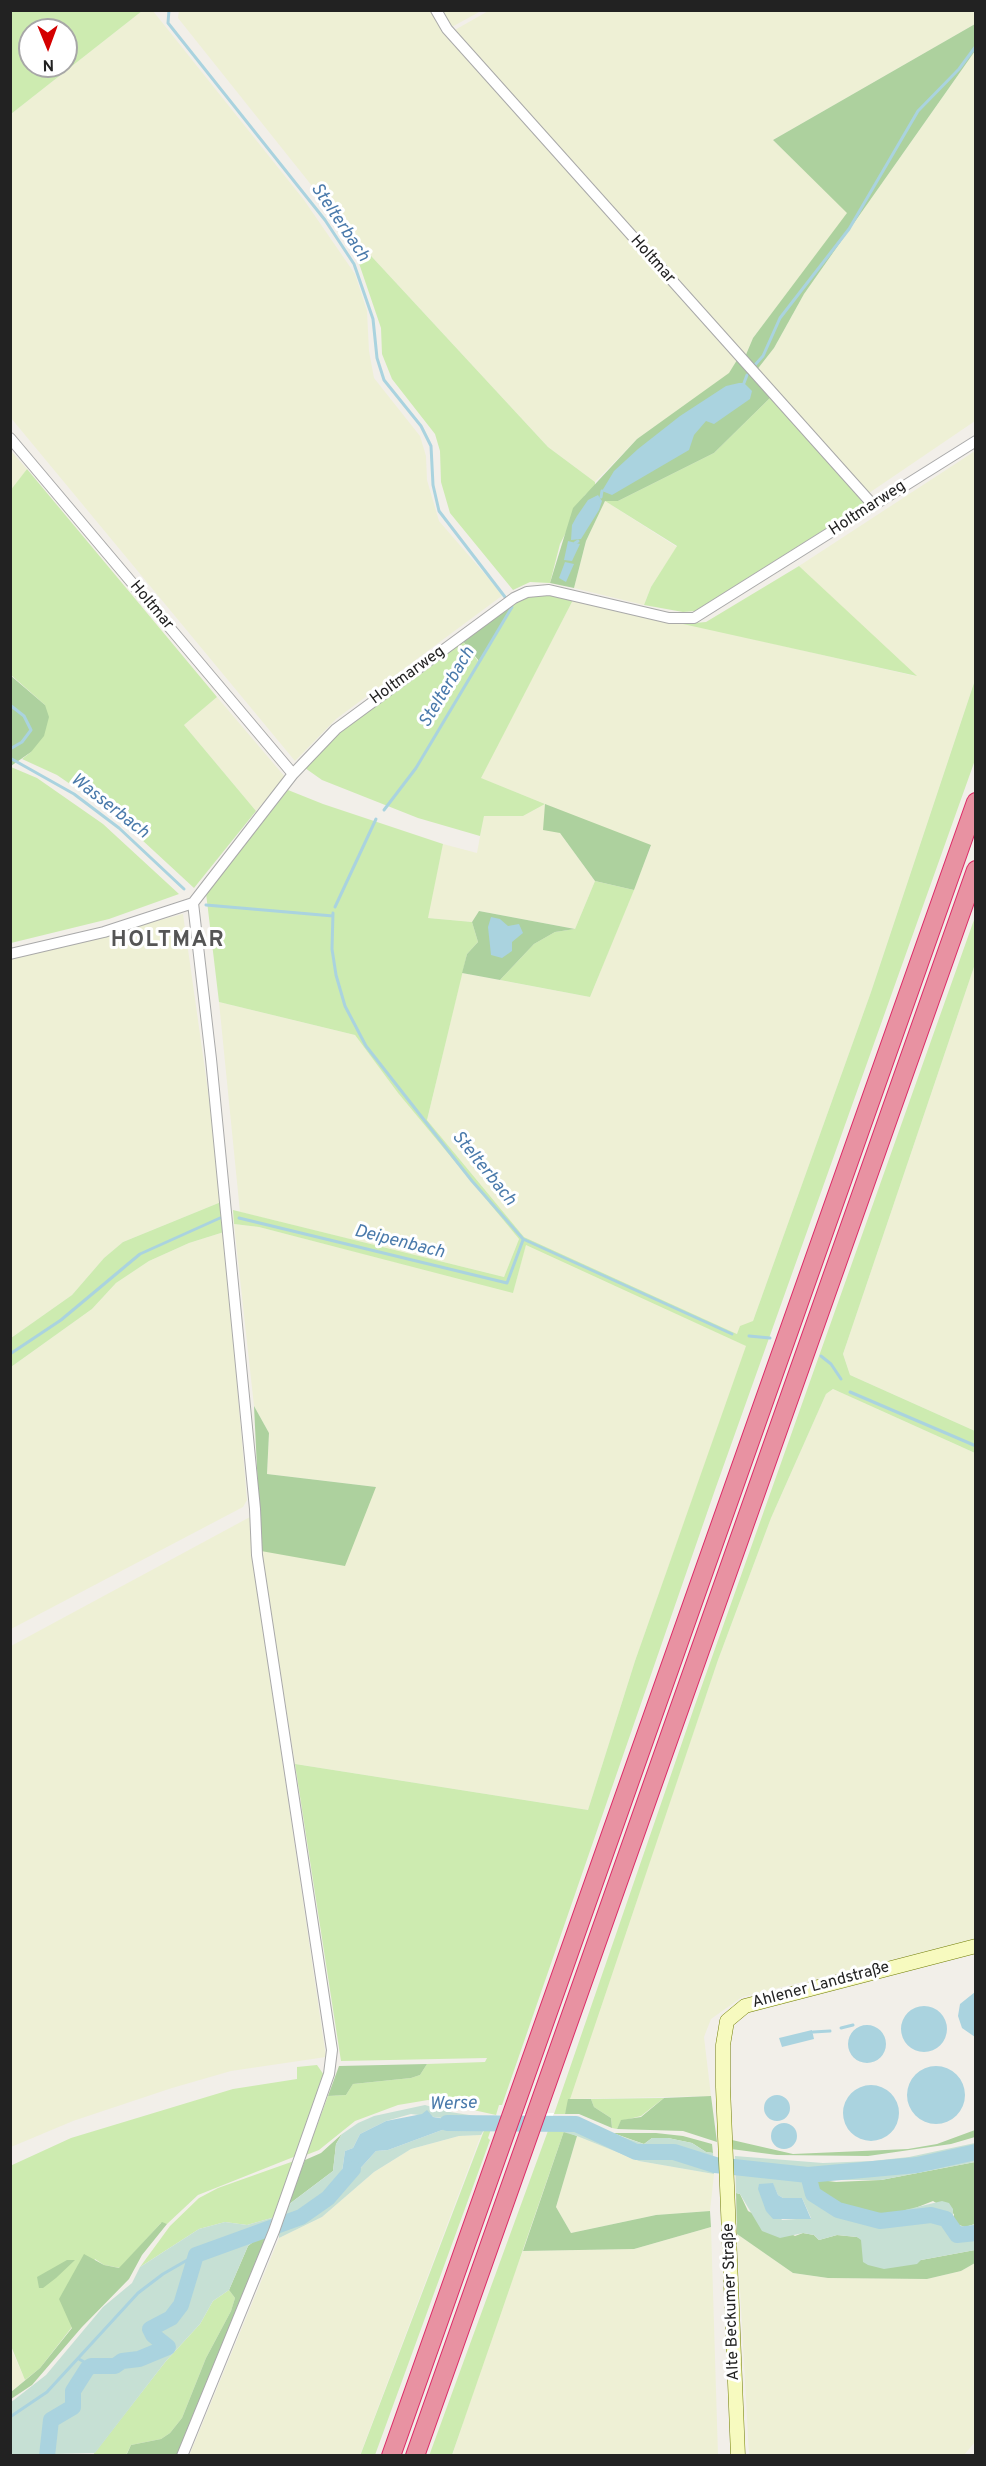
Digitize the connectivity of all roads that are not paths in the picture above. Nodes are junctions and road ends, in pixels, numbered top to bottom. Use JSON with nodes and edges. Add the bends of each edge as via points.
{"nodes":[{"id":1,"x":436,"y":10,"type":"edge"},
{"id":2,"x":10,"y":438,"type":"edge"},
{"id":3,"x":975,"y":441,"type":"edge"},
{"id":4,"x":873,"y":505,"type":"junction"},
{"id":5,"x":293,"y":774,"type":"junction"},
{"id":6,"x":975,"y":802,"type":"edge"},
{"id":7,"x":975,"y":870,"type":"edge"},
{"id":8,"x":193,"y":903,"type":"junction"},
{"id":9,"x":10,"y":954,"type":"edge"},
{"id":10,"x":975,"y":1946,"type":"edge"},
{"id":11,"x":726,"y":2152,"type":"joint"},
{"id":12,"x":182,"y":2456,"type":"edge"},
{"id":13,"x":392,"y":2456,"type":"edge"},
{"id":14,"x":415,"y":2456,"type":"edge"},
{"id":15,"x":738,"y":2456,"type":"edge"}],
"edges":[{"from":1,"to":4,"type":"street","name":"Holtmar","via":[[447,29]]},
{"from":2,"to":5,"type":"street","name":"Holtmar"},
{"from":3,"to":4,"type":"street","name":"Holtmarweg"},
{"from":4,"to":5,"type":"street","name":"Holtmarweg","via":[[694,618],[669,618],[549,590],[514,598],[336,729]]},
{"from":5,"to":8,"type":"street","name":"Holtmarweg"},
{"from":6,"to":13,"type":"highway"},
{"from":7,"to":14,"type":"highway"},
{"from":8,"to":9,"type":"street","via":[[104,932]]},
{"from":8,"to":12,"type":"street","via":[[212,1059],[257,1556],[332,2050],[329,2074],[276,2225]]},
{"from":10,"to":11,"type":"street","name":"Ahlener Landstraße","via":[[744,2006],[728,2021],[723,2045]]},
{"from":11,"to":15,"type":"street","name":"Alte Beckumer Straße"}]}
